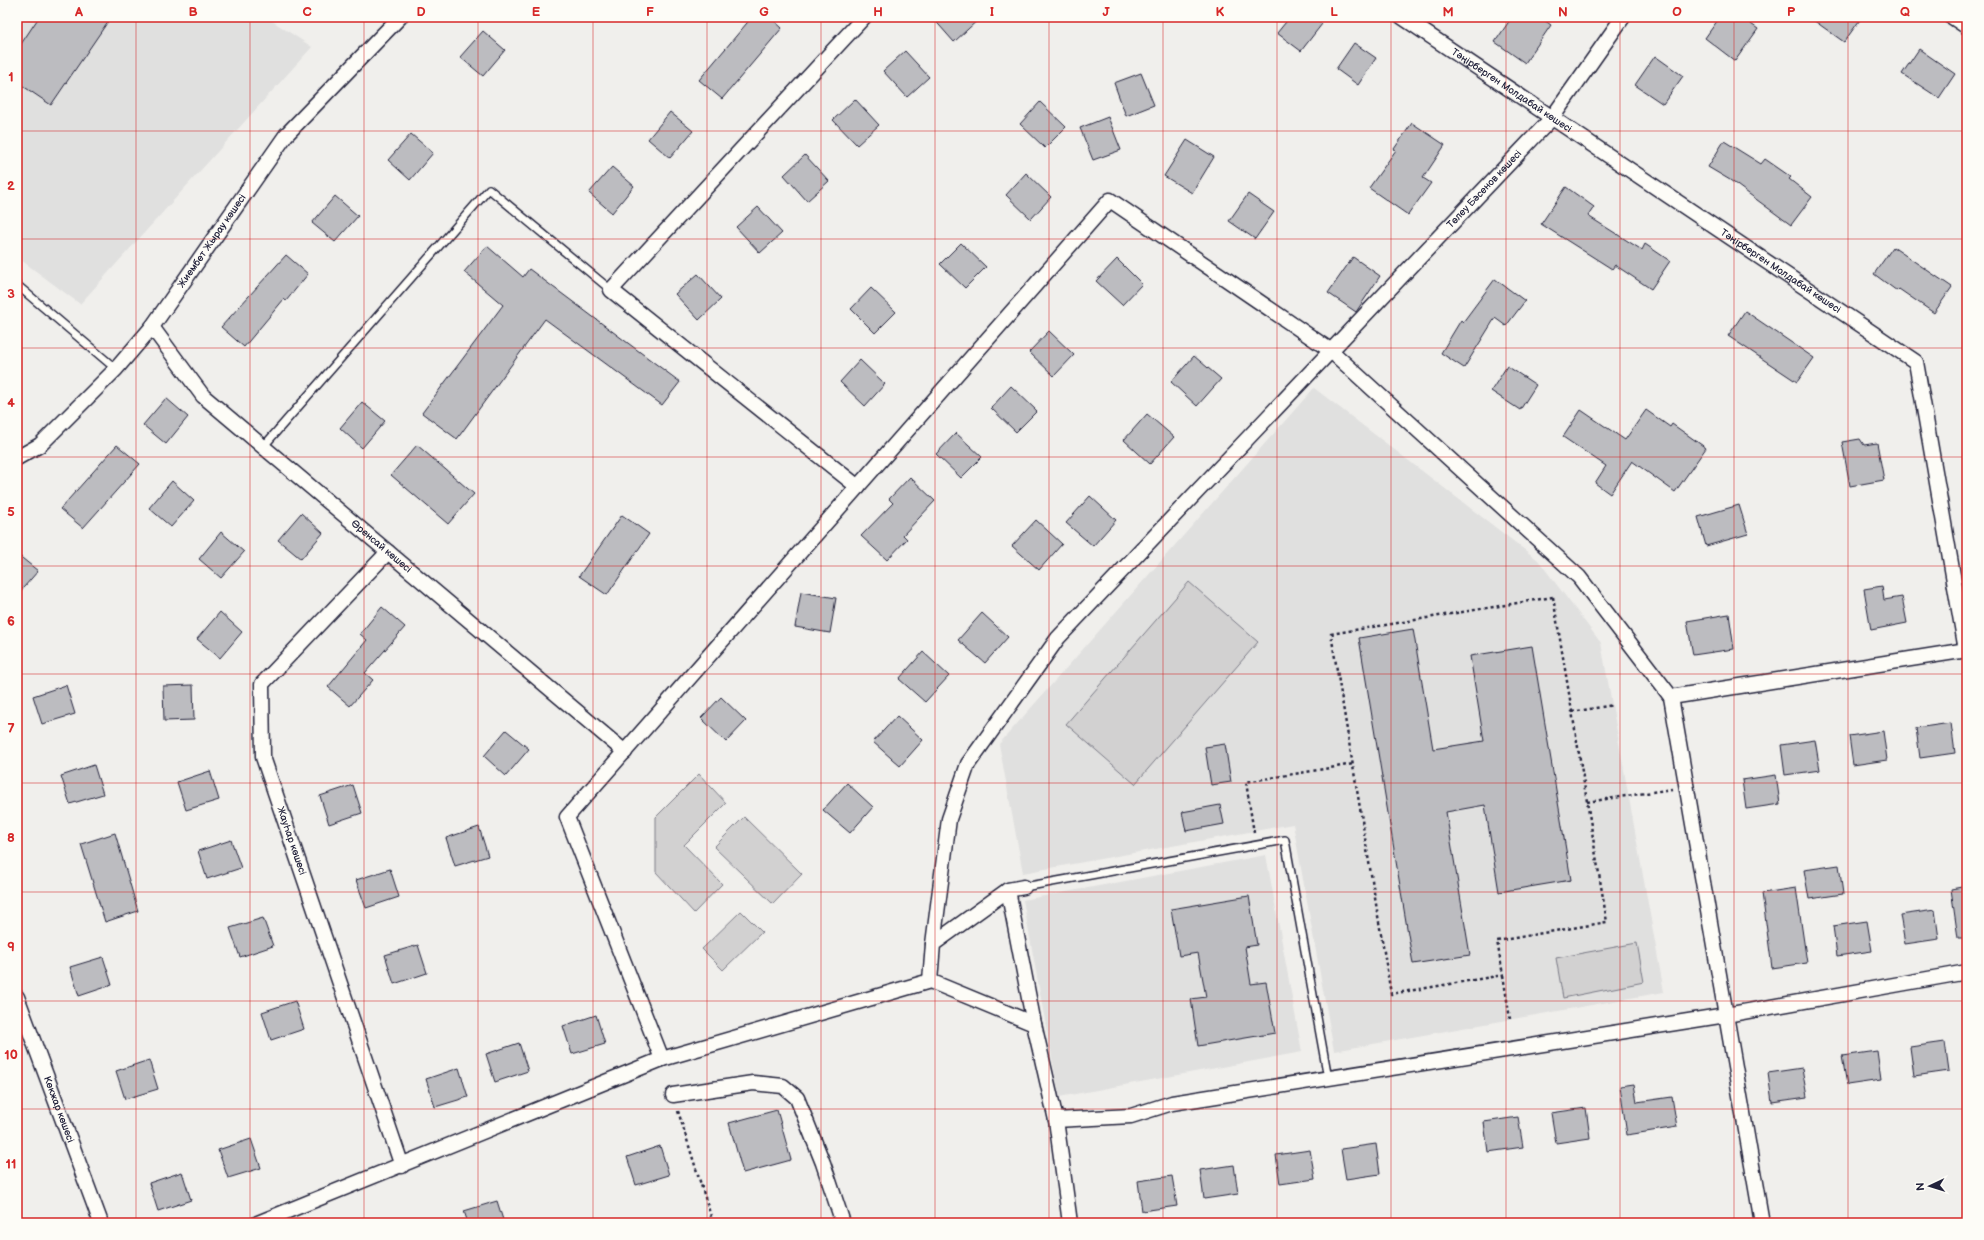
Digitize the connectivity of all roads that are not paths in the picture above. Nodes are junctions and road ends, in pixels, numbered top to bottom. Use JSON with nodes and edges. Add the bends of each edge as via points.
{"nodes":[{"id":1,"x":400,"y":17,"type":"edge"},
{"id":2,"x":864,"y":17,"type":"edge"},
{"id":3,"x":1402,"y":17,"type":"edge"},
{"id":4,"x":1623,"y":17,"type":"edge"},
{"id":5,"x":1952,"y":17,"type":"edge"},
{"id":6,"x":1967,"y":27,"type":"edge"},
{"id":7,"x":1552,"y":118,"type":"junction"},
{"id":8,"x":17,"y":285,"type":"edge"},
{"id":9,"x":611,"y":290,"type":"junction"},
{"id":10,"x":152,"y":327,"type":"junction"},
{"id":11,"x":1330,"y":350,"type":"junction"},
{"id":12,"x":116,"y":369,"type":"junction"},
{"id":13,"x":263,"y":447,"type":"junction"},
{"id":14,"x":17,"y":458,"type":"edge"},
{"id":15,"x":858,"y":487,"type":"junction"},
{"id":16,"x":388,"y":552,"type":"junction"},
{"id":17,"x":1967,"y":650,"type":"edge"},
{"id":18,"x":1672,"y":697,"type":"junction"},
{"id":19,"x":625,"y":752,"type":"junction"},
{"id":20,"x":1024,"y":887,"type":"joint"},
{"id":21,"x":1008,"y":890,"type":"junction"},
{"id":22,"x":933,"y":944,"type":"junction"},
{"id":23,"x":1967,"y":972,"type":"edge"},
{"id":24,"x":930,"y":981,"type":"junction"},
{"id":25,"x":17,"y":996,"type":"edge"},
{"id":26,"x":1726,"y":1015,"type":"junction"},
{"id":27,"x":1034,"y":1024,"type":"junction"},
{"id":28,"x":662,"y":1059,"type":"junction"},
{"id":29,"x":1328,"y":1078,"type":"junction"},
{"id":30,"x":673,"y":1095,"type":"road end"},
{"id":31,"x":1056,"y":1120,"type":"junction"},
{"id":32,"x":402,"y":1166,"type":"junction"},
{"id":33,"x":101,"y":1223,"type":"edge"},
{"id":34,"x":258,"y":1223,"type":"edge"},
{"id":35,"x":843,"y":1223,"type":"edge"},
{"id":36,"x":1070,"y":1223,"type":"edge"},
{"id":37,"x":1762,"y":1223,"type":"edge"}],
"edges":[{"from":1,"to":10,"type":"street","name":"Жиембет Жырау көшесі","via":[[286,135]]},
{"from":2,"to":9,"type":"street"},
{"from":3,"to":7,"type":"street","name":"Тәңірберген Молдабай көшесі"},
{"from":4,"to":7,"type":"street","name":"Төлеу Бәсенов көшесі"},
{"from":5,"to":6,"type":"street"},
{"from":7,"to":11,"type":"street","name":"Төлеу Бәсенов көшесі"},
{"from":7,"to":17,"type":"street","name":"Тәңірберген Молдабай көшесі","via":[[1916,362]]},
{"from":8,"to":12,"type":"lane"},
{"from":9,"to":13,"type":"lane","via":[[489,190]]},
{"from":9,"to":15,"type":"street"},
{"from":10,"to":12,"type":"street","name":"Жиембет Жырау көшесі"},
{"from":10,"to":13,"type":"street","name":"Өренсай көшесі","via":[[203,396]]},
{"from":11,"to":15,"type":"street","via":[[1110,200]]},
{"from":11,"to":18,"type":"street","via":[[1579,577]]},
{"from":11,"to":22,"type":"street","name":"Төлеу Бәсенов көшесі","via":[[1058,638],[968,764],[949,819]]},
{"from":12,"to":14,"type":"street","name":"Жиембет Жырау көшесі","via":[[40,444]]},
{"from":13,"to":16,"type":"street","name":"Өренсай көшесі"},
{"from":15,"to":19,"type":"street"},
{"from":16,"to":19,"type":"street","name":"Өренсай көшесі"},
{"from":16,"to":32,"type":"street","name":"ЖауҺар көшесі","via":[[262,684],[263,757]]},
{"from":17,"to":18,"type":"street"},
{"from":18,"to":26,"type":"street"},
{"from":19,"to":28,"type":"street","via":[[567,817]]},
{"from":20,"to":21,"type":"street"},
{"from":20,"to":29,"type":"lane","via":[[1285,840]]},
{"from":21,"to":22,"type":"street"},
{"from":21,"to":27,"type":"street"},
{"from":22,"to":24,"type":"street","name":"Төлеу Бәсенов көшесі"},
{"from":23,"to":26,"type":"street"},
{"from":24,"to":27,"type":"street"},
{"from":24,"to":28,"type":"street"},
{"from":25,"to":33,"type":"street","name":"Көкжар көшесі"},
{"from":26,"to":29,"type":"street"},
{"from":26,"to":37,"type":"street"},
{"from":27,"to":31,"type":"street"},
{"from":28,"to":32,"type":"street"},
{"from":29,"to":31,"type":"street","via":[[1172,1103],[1131,1116]]},
{"from":30,"to":35,"type":"street","via":[[753,1083],[784,1086],[797,1098]]},
{"from":31,"to":36,"type":"street"},
{"from":32,"to":34,"type":"street"}]}
